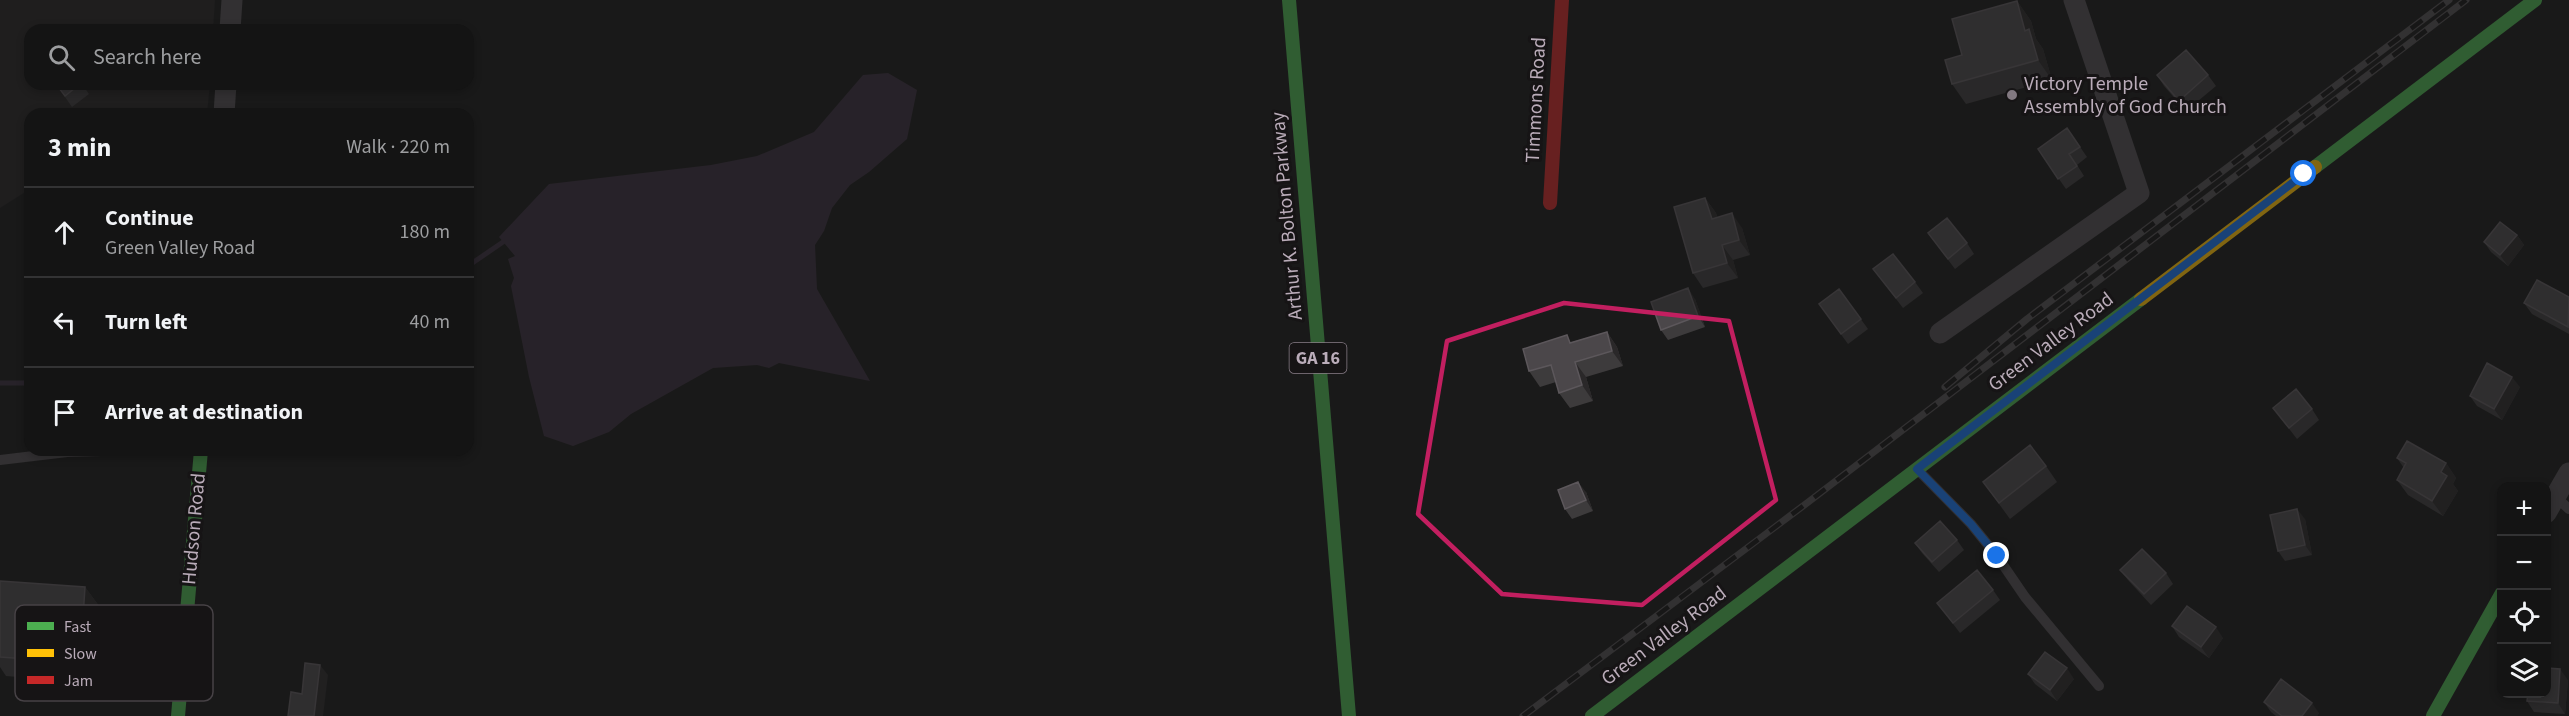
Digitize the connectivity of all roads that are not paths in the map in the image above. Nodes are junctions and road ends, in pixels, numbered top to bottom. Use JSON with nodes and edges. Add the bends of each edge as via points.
{"nodes":[{"id":1,"x":232,"y":0,"type":"edge"},
{"id":2,"x":1289,"y":0,"type":"edge"},
{"id":3,"x":1562,"y":0,"type":"edge"},
{"id":4,"x":2074,"y":0,"type":"edge"},
{"id":5,"x":2535,"y":0,"type":"edge"},
{"id":6,"x":230,"y":24,"type":"edge"},
{"id":7,"x":226,"y":90,"type":"edge"},
{"id":8,"x":224,"y":108,"type":"edge"},
{"id":9,"x":1550,"y":202,"type":"dead end"},
{"id":10,"x":1940,"y":333,"type":"dead end"},
{"id":11,"x":34,"y":456,"type":"edge"},
{"id":12,"x":200,"y":456,"type":"edge"},
{"id":13,"x":0,"y":460,"type":"edge"},
{"id":14,"x":1917,"y":469,"type":"junction"},
{"id":15,"x":2569,"y":473,"type":"edge"},
{"id":16,"x":2557,"y":506,"type":"edge"},
{"id":17,"x":2497,"y":602,"type":"edge"},
{"id":18,"x":188,"y":605,"type":"edge"},
{"id":19,"x":2099,"y":686,"type":"dead end"},
{"id":20,"x":179,"y":701,"type":"edge"},
{"id":21,"x":178,"y":716,"type":"edge"},
{"id":22,"x":1349,"y":716,"type":"edge"},
{"id":23,"x":1592,"y":716,"type":"edge"},
{"id":24,"x":2433,"y":716,"type":"edge"}],
"edges":[{"from":1,"to":6,"type":"street"},
{"from":2,"to":22,"type":"street","name":"Arthur K. Bolton Parkway","number":"GA 16"},
{"from":3,"to":9,"type":"street","name":"Timmons Road"},
{"from":4,"to":10,"type":"street","via":[[2139,193]]},
{"from":5,"to":14,"type":"street","name":"Green Valley Road"},
{"from":7,"to":8,"type":"street"},
{"from":11,"to":13,"type":"lane"},
{"from":12,"to":18,"type":"street","name":"Hudson Road"},
{"from":14,"to":19,"type":"lane","via":[[1971,524]]},
{"from":14,"to":23,"type":"street","name":"Green Valley Road"},
{"from":15,"to":16,"type":"street"},
{"from":17,"to":24,"type":"street"},
{"from":20,"to":21,"type":"street","name":"Hudson Road"}]}
